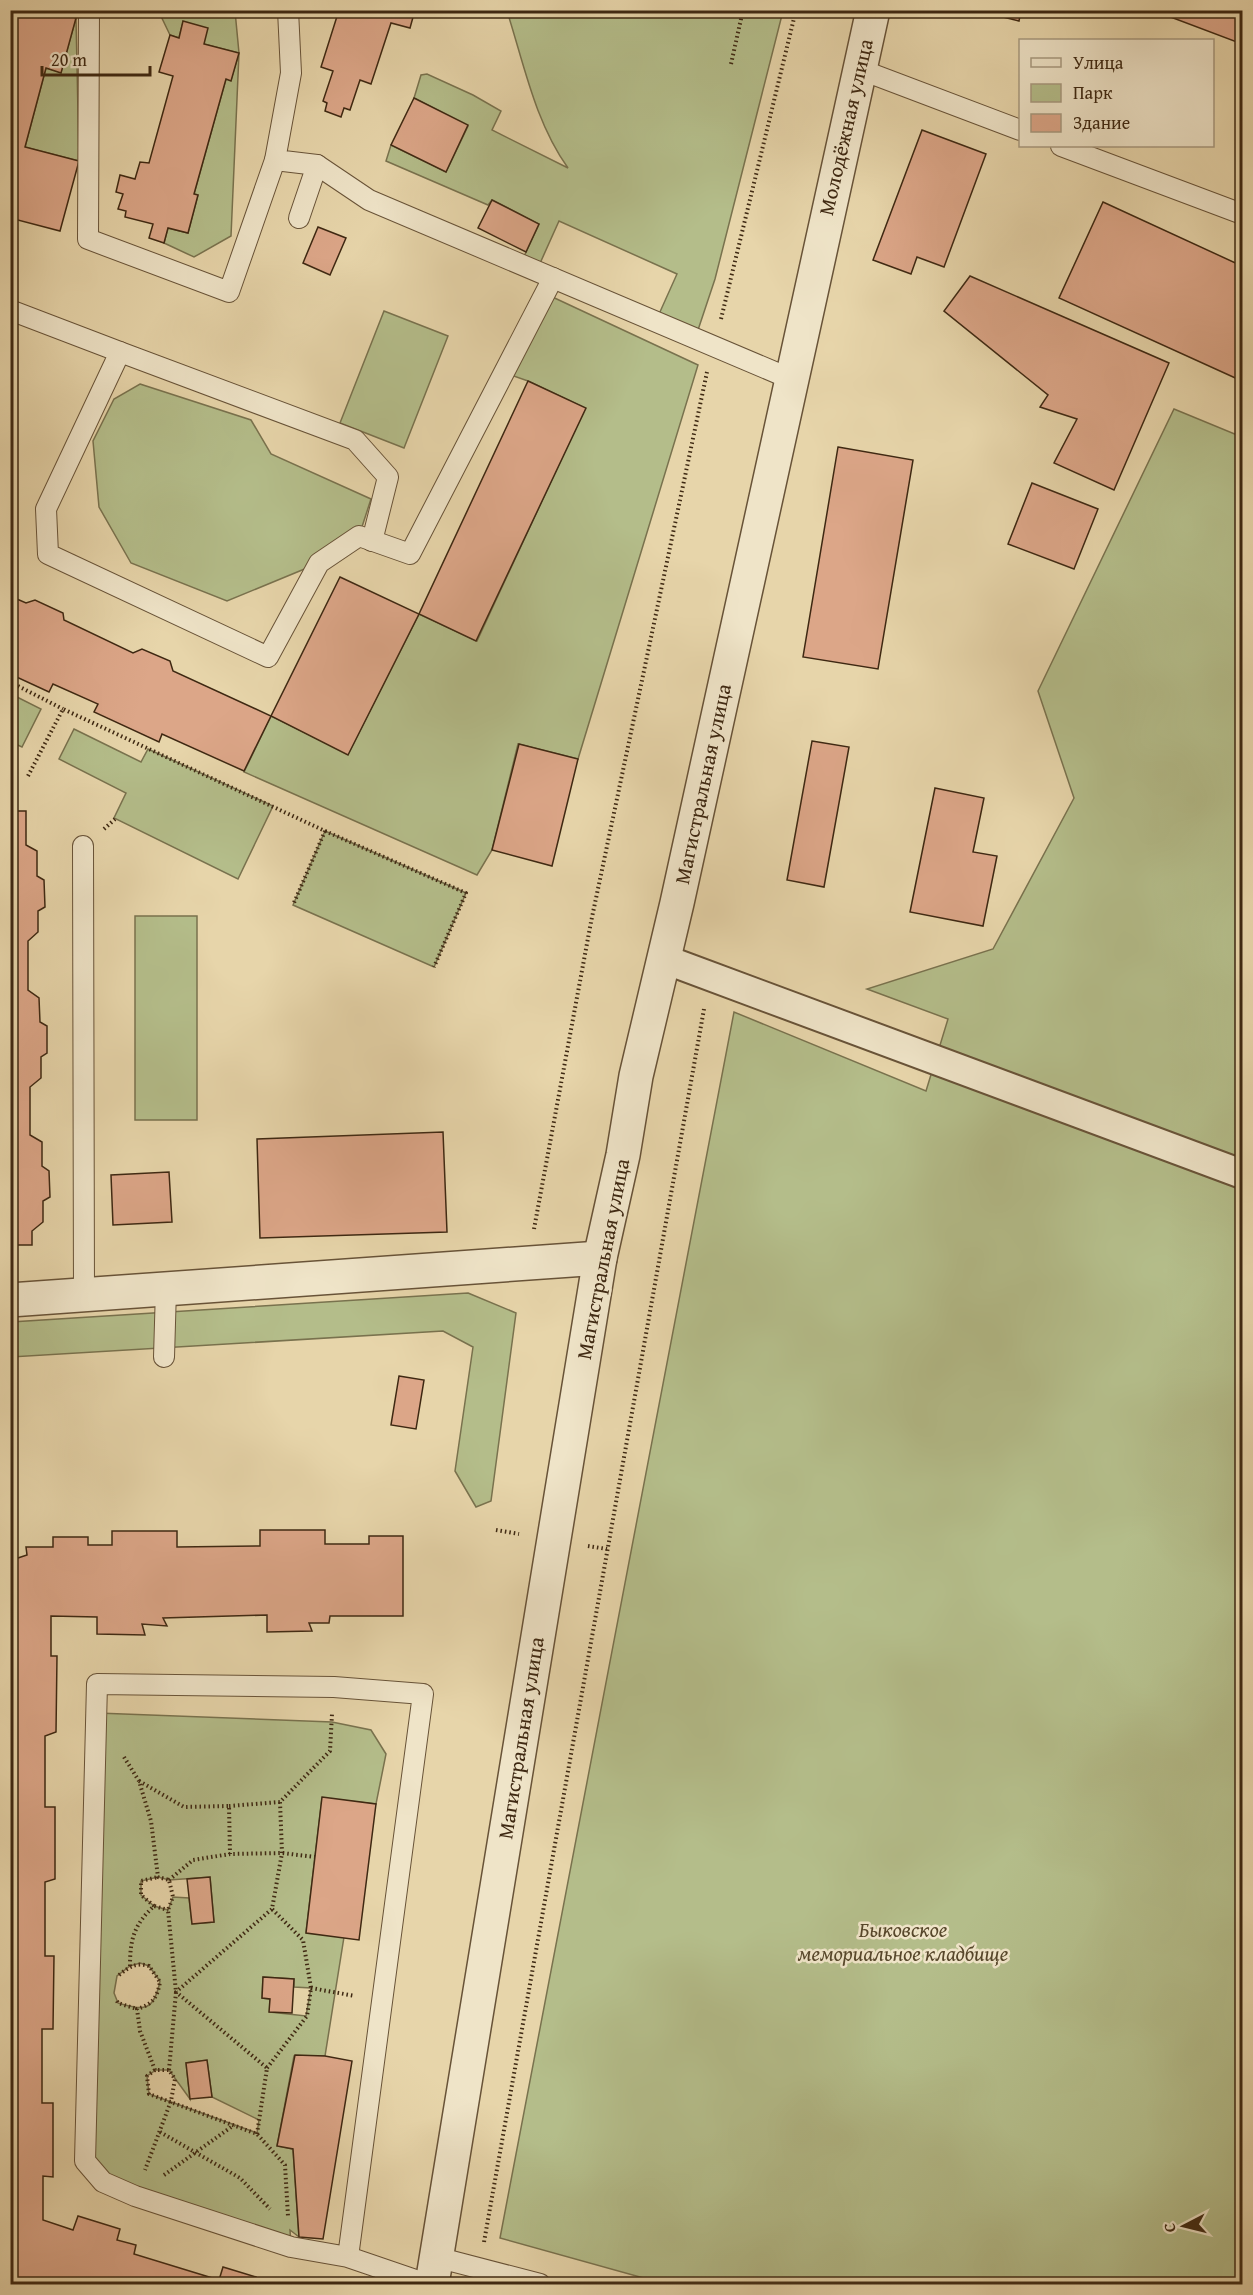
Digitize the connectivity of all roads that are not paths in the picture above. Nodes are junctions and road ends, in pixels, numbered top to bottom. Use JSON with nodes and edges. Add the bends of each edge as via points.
{"nodes":[{"id":1,"x":89,"y":10,"type":"edge"},
{"id":2,"x":288,"y":10,"type":"edge"},
{"id":3,"x":873,"y":10,"type":"edge"},
{"id":4,"x":859,"y":69,"type":"junction"},
{"id":5,"x":1019,"y":130,"type":"edge"},
{"id":6,"x":1064,"y":147,"type":"edge"},
{"id":7,"x":275,"y":160,"type":"junction"},
{"id":8,"x":317,"y":165,"type":"junction"},
{"id":9,"x":1242,"y":214,"type":"edge"},
{"id":10,"x":299,"y":218,"type":"dead end"},
{"id":11,"x":820,"y":243,"type":"joint"},
{"id":12,"x":554,"y":279,"type":"junction"},
{"id":13,"x":10,"y":310,"type":"edge"},
{"id":14,"x":120,"y":352,"type":"junction"},
{"id":15,"x":791,"y":380,"type":"junction"},
{"id":16,"x":372,"y":541,"type":"junction"},
{"id":17,"x":83,"y":846,"type":"dead end"},
{"id":18,"x":664,"y":959,"type":"junction"},
{"id":19,"x":1242,"y":1174,"type":"edge"},
{"id":20,"x":600,"y":1258,"type":"junction"},
{"id":21,"x":166,"y":1289,"type":"junction"},
{"id":22,"x":84,"y":1295,"type":"junction"},
{"id":23,"x":10,"y":1300,"type":"edge"},
{"id":24,"x":164,"y":1357,"type":"dead end"},
{"id":25,"x":348,"y":2257,"type":"junction"},
{"id":26,"x":432,"y":2275,"type":"edge"},
{"id":27,"x":540,"y":2284,"type":"edge"}],
"edges":[{"from":1,"to":7,"type":"lane","via":[[88,239],[229,292]]},
{"from":2,"to":7,"type":"lane","via":[[291,73]]},
{"from":3,"to":4,"type":"street","name":"Молодёжная улица"},
{"from":4,"to":5,"type":"lane"},
{"from":4,"to":11,"type":"street","name":"Молодёжная улица"},
{"from":6,"to":9,"type":"lane"},
{"from":7,"to":8,"type":"lane"},
{"from":8,"to":10,"type":"lane"},
{"from":8,"to":12,"type":"lane","via":[[369,200]]},
{"from":11,"to":15,"type":"street","name":"Магистральная улица"},
{"from":12,"to":15,"type":"lane"},
{"from":12,"to":16,"type":"lane","via":[[410,554]]},
{"from":13,"to":14,"type":"lane"},
{"from":14,"to":16,"type":"lane","via":[[355,440],[388,477]]},
{"from":14,"to":16,"type":"lane","via":[[46,509],[48,555],[268,657],[319,563],[359,536]]},
{"from":15,"to":18,"type":"street","name":"Магистральная улица"},
{"from":17,"to":22,"type":"lane"},
{"from":18,"to":19,"type":"street"},
{"from":18,"to":20,"type":"street","name":"Магистральная улица"},
{"from":20,"to":21,"type":"street"},
{"from":20,"to":26,"type":"street","name":"Магистральная улица"},
{"from":21,"to":22,"type":"street"},
{"from":21,"to":24,"type":"lane"},
{"from":22,"to":23,"type":"street"},
{"from":25,"to":25,"type":"lane","via":[[423,1694],[334,1687],[97,1684],[85,2162],[103,2182],[135,2196]]},
{"from":25,"to":26,"type":"lane"},
{"from":26,"to":27,"type":"lane","via":[[480,2268]]}]}
